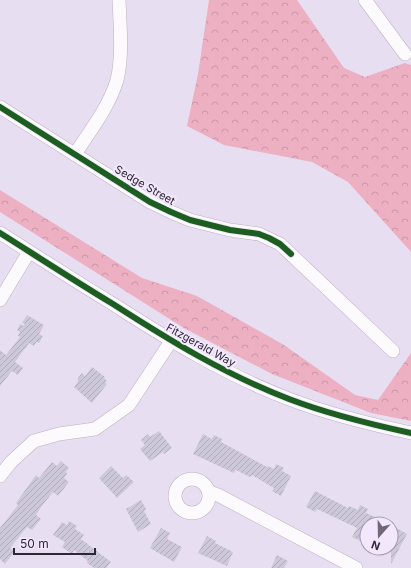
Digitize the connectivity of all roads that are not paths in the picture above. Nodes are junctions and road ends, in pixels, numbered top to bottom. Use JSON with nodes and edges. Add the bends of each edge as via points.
{"nodes":[{"id":1,"x":119,"y":0,"type":"edge"},
{"id":2,"x":366,"y":0,"type":"edge"},
{"id":3,"x":405,"y":54,"type":"dead end"},
{"id":4,"x":0,"y":107,"type":"edge"},
{"id":5,"x":75,"y":154,"type":"junction"},
{"id":6,"x":0,"y":233,"type":"edge"},
{"id":7,"x":29,"y":252,"type":"junction"},
{"id":8,"x":0,"y":300,"type":"edge"},
{"id":9,"x":171,"y":341,"type":"junction"},
{"id":10,"x":393,"y":351,"type":"dead end"},
{"id":11,"x":411,"y":433,"type":"edge"},
{"id":12,"x":0,"y":476,"type":"edge"},
{"id":13,"x":210,"y":492,"type":"dead end"},
{"id":14,"x":356,"y":568,"type":"edge"}],
"edges":[{"from":1,"to":5,"type":"street","via":[[120,59],[117,79],[107,103]]},
{"from":2,"to":3,"type":"street"},
{"from":4,"to":5,"type":"street","name":"Sedge Street"},
{"from":5,"to":10,"type":"street","name":"Sedge Street","via":[[150,202],[171,212],[190,220],[259,234],[280,244]]},
{"from":6,"to":7,"type":"street","name":"Fitzgerald Way"},
{"from":7,"to":8,"type":"street"},
{"from":7,"to":9,"type":"street","name":"Fitzgerald Way"},
{"from":9,"to":11,"type":"street","name":"Fitzgerald Way","via":[[288,399],[348,418]]},
{"from":9,"to":12,"type":"street","via":[[130,405],[96,429],[59,434],[34,441],[10,462]]},
{"from":13,"to":14,"type":"street"}]}
